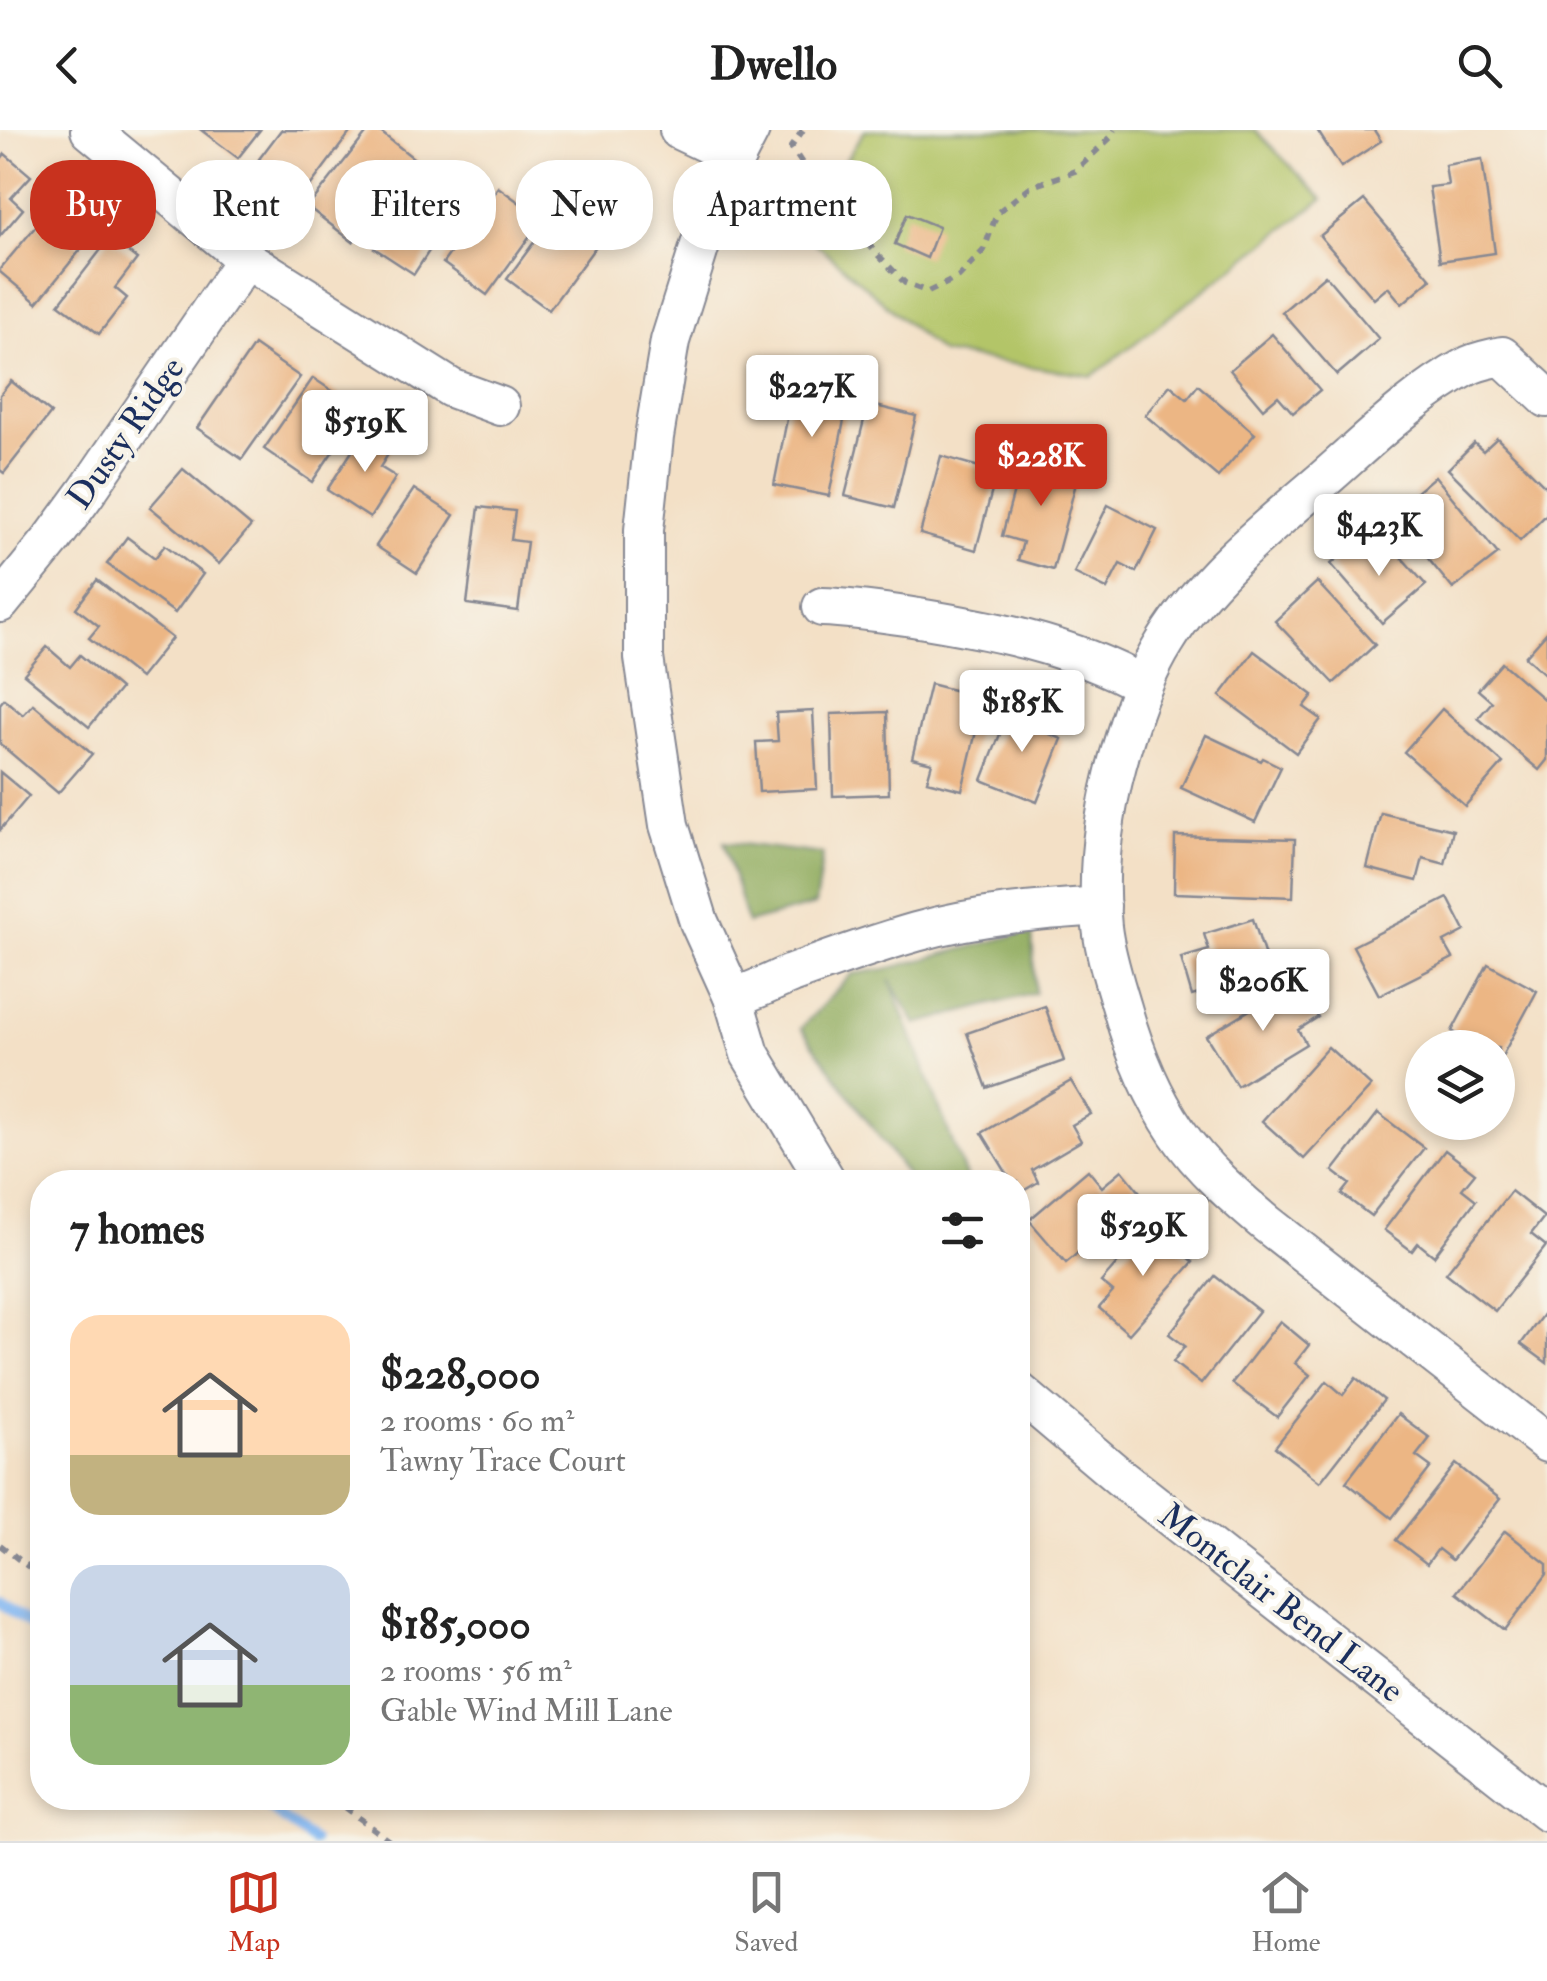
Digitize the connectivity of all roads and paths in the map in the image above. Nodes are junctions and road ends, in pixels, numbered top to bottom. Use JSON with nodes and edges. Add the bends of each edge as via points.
{"nodes":[{"id":1,"x":90,"y":130,"type":"edge"},
{"id":2,"x":678,"y":130,"type":"edge"},
{"id":3,"x":803,"y":130,"type":"edge"},
{"id":4,"x":1114,"y":130,"type":"edge"},
{"id":5,"x":743,"y":144,"type":"edge"},
{"id":6,"x":246,"y":259,"type":"junction"},
{"id":7,"x":1547,"y":398,"type":"edge"},
{"id":8,"x":500,"y":406,"type":"dead end"},
{"id":9,"x":0,"y":603,"type":"edge"},
{"id":10,"x":822,"y":606,"type":"dead end"},
{"id":11,"x":1143,"y":685,"type":"junction"},
{"id":12,"x":1100,"y":906,"type":"junction"},
{"id":13,"x":733,"y":997,"type":"junction"},
{"id":14,"x":820,"y":1170,"type":"edge"},
{"id":15,"x":1030,"y":1401,"type":"edge"},
{"id":16,"x":1547,"y":1443,"type":"edge"},
{"id":17,"x":0,"y":1544,"type":"edge"},
{"id":18,"x":30,"y":1568,"type":"edge"},
{"id":19,"x":348,"y":1810,"type":"edge"},
{"id":20,"x":1547,"y":1812,"type":"edge"},
{"id":21,"x":389,"y":1841,"type":"edge"}],
"edges":[{"from":1,"to":6,"type":"street"},
{"from":2,"to":5,"type":"street"},
{"from":3,"to":4,"type":"path","via":[[791,147],[818,187],[906,283],[928,292],[960,277],[984,250],[997,212],[1030,187],[1075,171]]},
{"from":5,"to":13,"type":"street","via":[[702,239],[670,341],[644,530],[644,658],[669,824],[699,922]]},
{"from":6,"to":8,"type":"street","via":[[451,388]]},
{"from":6,"to":9,"type":"street","name":"Dusty Ridge","via":[[86,493]]},
{"from":7,"to":11,"type":"street","via":[[1502,356],[1469,365],[1419,399],[1244,549],[1189,609]]},
{"from":10,"to":11,"type":"street","via":[[1002,632],[1070,652]]},
{"from":11,"to":12,"type":"street","via":[[1108,798]]},
{"from":12,"to":13,"type":"street","via":[[917,932]]},
{"from":12,"to":16,"type":"street","via":[[1110,968],[1140,1060],[1178,1134],[1204,1166]]},
{"from":13,"to":14,"type":"street","via":[[750,1054]]},
{"from":15,"to":20,"type":"street","name":"Montclair Bend Lane"},
{"from":17,"to":18,"type":"path"},
{"from":19,"to":21,"type":"path"}]}
